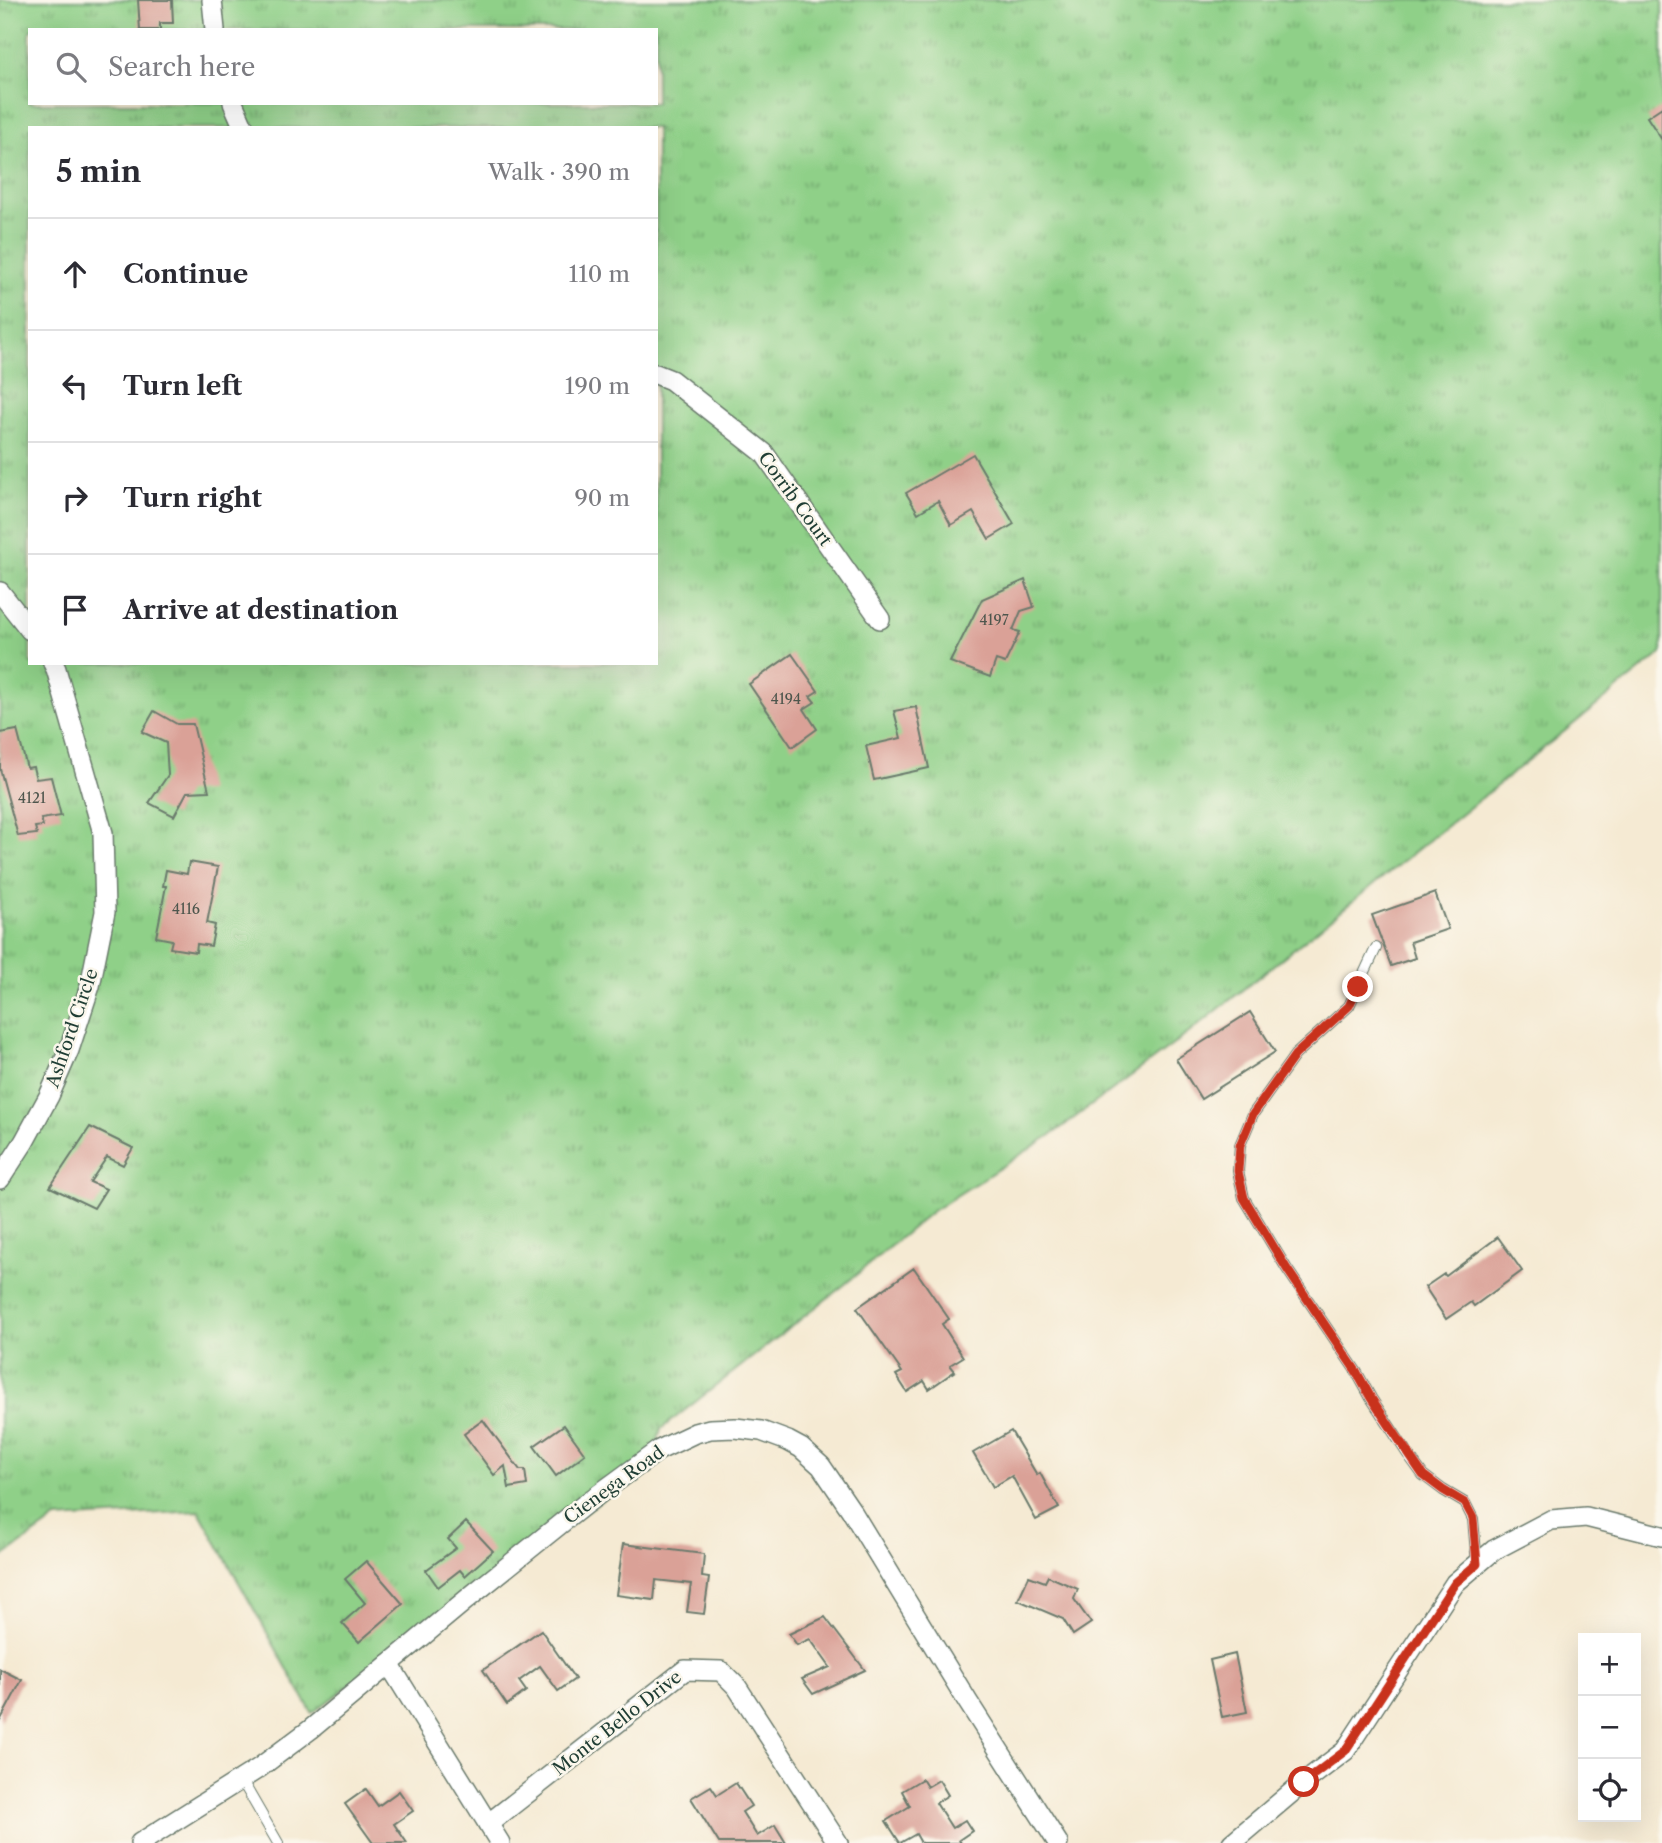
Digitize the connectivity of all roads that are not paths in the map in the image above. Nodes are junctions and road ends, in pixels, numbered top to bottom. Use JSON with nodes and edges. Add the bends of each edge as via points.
{"nodes":[{"id":1,"x":212,"y":0,"type":"edge"},
{"id":2,"x":215,"y":28,"type":"edge"},
{"id":3,"x":234,"y":105,"type":"edge"},
{"id":4,"x":243,"y":126,"type":"edge"},
{"id":5,"x":658,"y":375,"type":"edge"},
{"id":6,"x":0,"y":592,"type":"edge"},
{"id":7,"x":880,"y":620,"type":"dead end"},
{"id":8,"x":28,"y":627,"type":"edge"},
{"id":9,"x":57,"y":665,"type":"edge"},
{"id":10,"x":1376,"y":948,"type":"dead end"},
{"id":11,"x":0,"y":1179,"type":"edge"},
{"id":12,"x":1662,"y":1536,"type":"edge"},
{"id":13,"x":1477,"y":1564,"type":"junction"},
{"id":14,"x":388,"y":1664,"type":"junction"},
{"id":15,"x":241,"y":1779,"type":"junction"},
{"id":16,"x":488,"y":1824,"type":"junction"},
{"id":17,"x":140,"y":1843,"type":"edge"},
{"id":18,"x":278,"y":1843,"type":"edge"},
{"id":19,"x":500,"y":1843,"type":"edge"},
{"id":20,"x":838,"y":1843,"type":"edge"},
{"id":21,"x":1058,"y":1843,"type":"edge"},
{"id":22,"x":1232,"y":1843,"type":"edge"}],
"edges":[{"from":1,"to":2,"type":"street"},
{"from":3,"to":4,"type":"street"},
{"from":5,"to":7,"type":"street","name":"Corrib Court","via":[[671,380],[764,453]]},
{"from":6,"to":8,"type":"street"},
{"from":9,"to":11,"type":"street","name":"Ashford Circle","via":[[103,833],[105,912],[90,986],[69,1050],[49,1096]]},
{"from":10,"to":13,"type":"lane","via":[[1349,1006],[1295,1055],[1253,1114],[1240,1145],[1238,1171],[1244,1198],[1287,1269],[1423,1475],[1465,1503],[1473,1518]]},
{"from":12,"to":13,"type":"street","via":[[1586,1517],[1551,1520]]},
{"from":13,"to":22,"type":"street","via":[[1455,1583],[1345,1751]]},
{"from":14,"to":15,"type":"street","name":"Cienega Road"},
{"from":14,"to":16,"type":"street"},
{"from":14,"to":21,"type":"street","name":"Cienega Road","via":[[659,1450],[710,1429],[761,1431],[801,1448],[830,1478]]},
{"from":15,"to":17,"type":"street","name":"Cienega Road"},
{"from":15,"to":18,"type":"lane"},
{"from":16,"to":19,"type":"street"},
{"from":16,"to":20,"type":"street","name":"Monte Bello Drive","via":[[685,1670],[721,1671],[737,1687]]}]}
